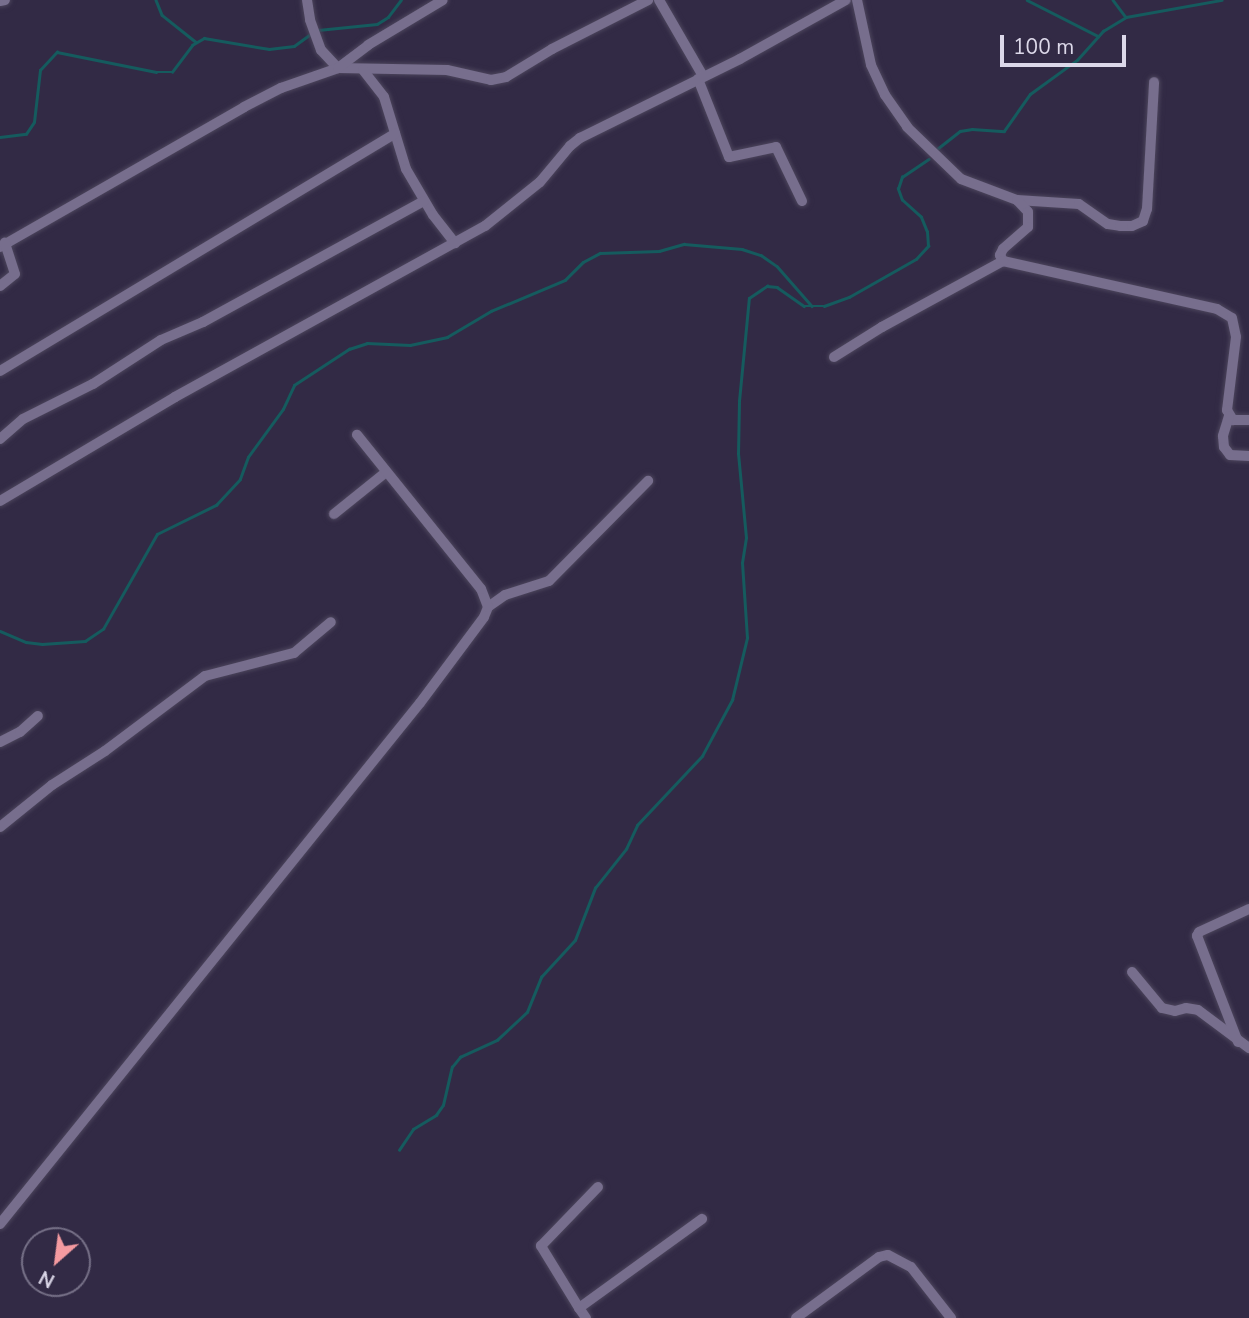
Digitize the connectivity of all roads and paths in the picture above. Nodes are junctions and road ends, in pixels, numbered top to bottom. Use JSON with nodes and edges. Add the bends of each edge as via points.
{"nodes":[{"id":1,"x":307,"y":0,"type":"edge"},
{"id":2,"x":443,"y":0,"type":"edge"},
{"id":3,"x":648,"y":0,"type":"edge"},
{"id":4,"x":659,"y":0,"type":"edge"},
{"id":5,"x":846,"y":0,"type":"edge"},
{"id":6,"x":857,"y":0,"type":"edge"},
{"id":7,"x":338,"y":68,"type":"junction"},
{"id":8,"x":363,"y":70,"type":"junction"},
{"id":9,"x":700,"y":78,"type":"junction"},
{"id":10,"x":1154,"y":82,"type":"dead end"},
{"id":11,"x":395,"y":134,"type":"junction"},
{"id":12,"x":424,"y":201,"type":"junction"},
{"id":13,"x":802,"y":201,"type":"dead end"},
{"id":14,"x":1017,"y":201,"type":"junction"},
{"id":15,"x":455,"y":243,"type":"junction"},
{"id":16,"x":3,"y":245,"type":"edge"},
{"id":17,"x":1003,"y":261,"type":"junction"},
{"id":18,"x":0,"y":286,"type":"edge"},
{"id":19,"x":834,"y":357,"type":"dead end"},
{"id":20,"x":1,"y":369,"type":"edge"},
{"id":21,"x":1229,"y":416,"type":"junction"},
{"id":22,"x":1249,"y":420,"type":"edge"},
{"id":23,"x":357,"y":435,"type":"dead end"},
{"id":24,"x":0,"y":439,"type":"edge"},
{"id":25,"x":1249,"y":456,"type":"edge"},
{"id":26,"x":386,"y":472,"type":"junction"},
{"id":27,"x":648,"y":481,"type":"dead end"},
{"id":28,"x":0,"y":501,"type":"edge"},
{"id":29,"x":334,"y":514,"type":"dead end"},
{"id":30,"x":488,"y":607,"type":"junction"},
{"id":31,"x":331,"y":622,"type":"dead end"},
{"id":32,"x":38,"y":716,"type":"dead end"},
{"id":33,"x":0,"y":742,"type":"edge"},
{"id":34,"x":0,"y":827,"type":"edge"},
{"id":35,"x":1249,"y":909,"type":"edge"},
{"id":36,"x":1132,"y":972,"type":"dead end"},
{"id":37,"x":1238,"y":1042,"type":"junction"},
{"id":38,"x":1249,"y":1048,"type":"edge"},
{"id":39,"x":598,"y":1187,"type":"dead end"},
{"id":40,"x":702,"y":1219,"type":"dead end"},
{"id":41,"x":0,"y":1224,"type":"edge"},
{"id":42,"x":579,"y":1308,"type":"junction"},
{"id":43,"x":586,"y":1318,"type":"edge"},
{"id":44,"x":796,"y":1318,"type":"edge"},
{"id":45,"x":951,"y":1318,"type":"edge"}],
"edges":[{"from":1,"to":7,"type":"street","via":[[321,50]]},
{"from":2,"to":7,"type":"street"},
{"from":3,"to":8,"type":"street","via":[[499,79],[447,70]]},
{"from":4,"to":9,"type":"street"},
{"from":5,"to":9,"type":"street"},
{"from":6,"to":14,"type":"street","via":[[871,65],[907,127],[961,179]]},
{"from":7,"to":8,"type":"street"},
{"from":7,"to":16,"type":"street","via":[[257,101]]},
{"from":8,"to":11,"type":"street","via":[[384,97]]},
{"from":9,"to":13,"type":"street","via":[[729,156],[776,147]]},
{"from":9,"to":15,"type":"street","via":[[580,138],[519,200]]},
{"from":10,"to":14,"type":"street","via":[[1143,221],[1120,226],[1108,224],[1079,204]]},
{"from":11,"to":12,"type":"street","via":[[406,169]]},
{"from":11,"to":20,"type":"street"},
{"from":12,"to":15,"type":"street"},
{"from":12,"to":24,"type":"street","via":[[203,322],[161,340],[93,384],[23,419]]},
{"from":14,"to":17,"type":"street","via":[[1028,212],[1028,227],[1003,248]]},
{"from":15,"to":28,"type":"street","via":[[175,397]]},
{"from":16,"to":18,"type":"street","via":[[15,274]]},
{"from":17,"to":19,"type":"street"},
{"from":17,"to":21,"type":"street","via":[[1089,278],[1232,317],[1236,337],[1227,392]]},
{"from":21,"to":22,"type":"street"},
{"from":21,"to":25,"type":"street","via":[[1224,447],[1230,455]]},
{"from":23,"to":26,"type":"street"},
{"from":26,"to":29,"type":"street"},
{"from":26,"to":30,"type":"street","via":[[481,589]]},
{"from":27,"to":30,"type":"street","via":[[549,581]]},
{"from":30,"to":41,"type":"street","via":[[479,626],[420,703]]},
{"from":31,"to":34,"type":"street","via":[[294,653],[205,676]]},
{"from":32,"to":33,"type":"street"},
{"from":35,"to":37,"type":"street","via":[[1199,932],[1196,939]]},
{"from":36,"to":37,"type":"street","via":[[1162,1008],[1198,1010]]},
{"from":37,"to":38,"type":"street"},
{"from":39,"to":42,"type":"street","via":[[541,1246]]},
{"from":40,"to":42,"type":"street"},
{"from":42,"to":43,"type":"street"},
{"from":44,"to":45,"type":"street","via":[[888,1255],[911,1267]]}]}
